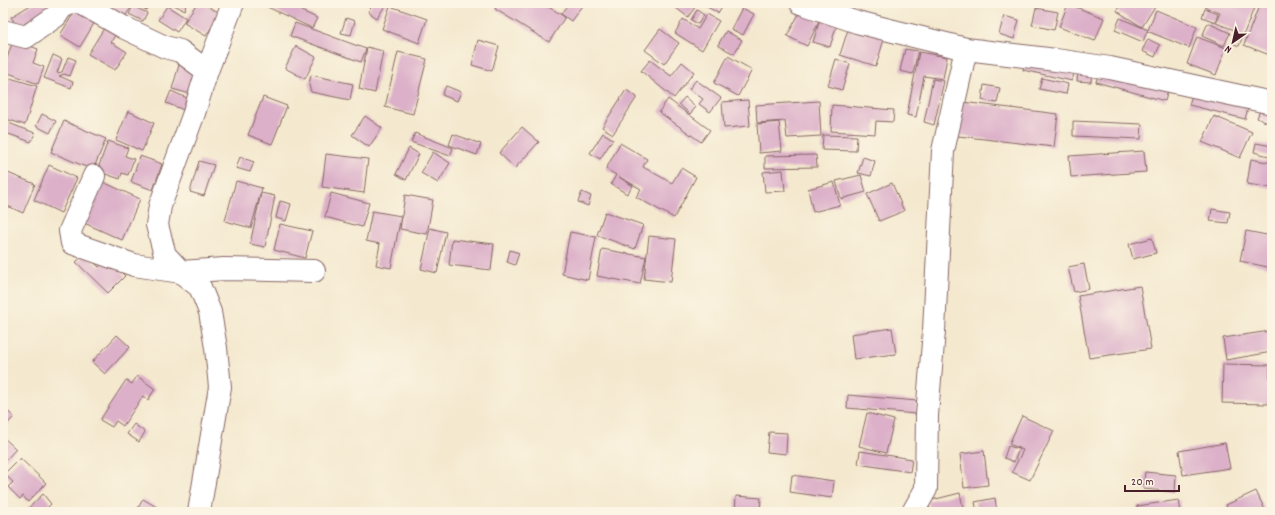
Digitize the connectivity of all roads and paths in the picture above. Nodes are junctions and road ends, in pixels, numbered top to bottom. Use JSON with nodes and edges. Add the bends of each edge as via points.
{"nodes":[{"id":1,"x":72,"y":3,"type":"edge"},
{"id":2,"x":81,"y":3,"type":"edge"},
{"id":3,"x":233,"y":3,"type":"edge"},
{"id":4,"x":812,"y":5,"type":"edge"},
{"id":5,"x":3,"y":31,"type":"edge"},
{"id":6,"x":966,"y":49,"type":"junction"},
{"id":7,"x":207,"y":71,"type":"junction"},
{"id":8,"x":1272,"y":103,"type":"edge"},
{"id":9,"x":94,"y":176,"type":"dead end"},
{"id":10,"x":181,"y":272,"type":"junction"},
{"id":11,"x":314,"y":272,"type":"dead end"},
{"id":12,"x":199,"y":512,"type":"edge"},
{"id":13,"x":913,"y":512,"type":"edge"}],
"edges":[{"from":1,"to":5,"type":"street","via":[[62,7],[56,16],[26,37]]},
{"from":2,"to":7,"type":"street","via":[[125,28],[165,47],[180,51]]},
{"from":3,"to":7,"type":"street"},
{"from":4,"to":6,"type":"street","via":[[857,22]]},
{"from":6,"to":8,"type":"street","via":[[1110,68]]},
{"from":6,"to":13,"type":"street","via":[[943,152],[927,415],[926,489]]},
{"from":7,"to":10,"type":"street","via":[[160,206],[157,225],[165,255]]},
{"from":9,"to":10,"type":"street","via":[[70,231],[72,243],[134,265]]},
{"from":10,"to":11,"type":"street"},
{"from":10,"to":12,"type":"street","via":[[200,287],[210,312],[220,387]]}]}
